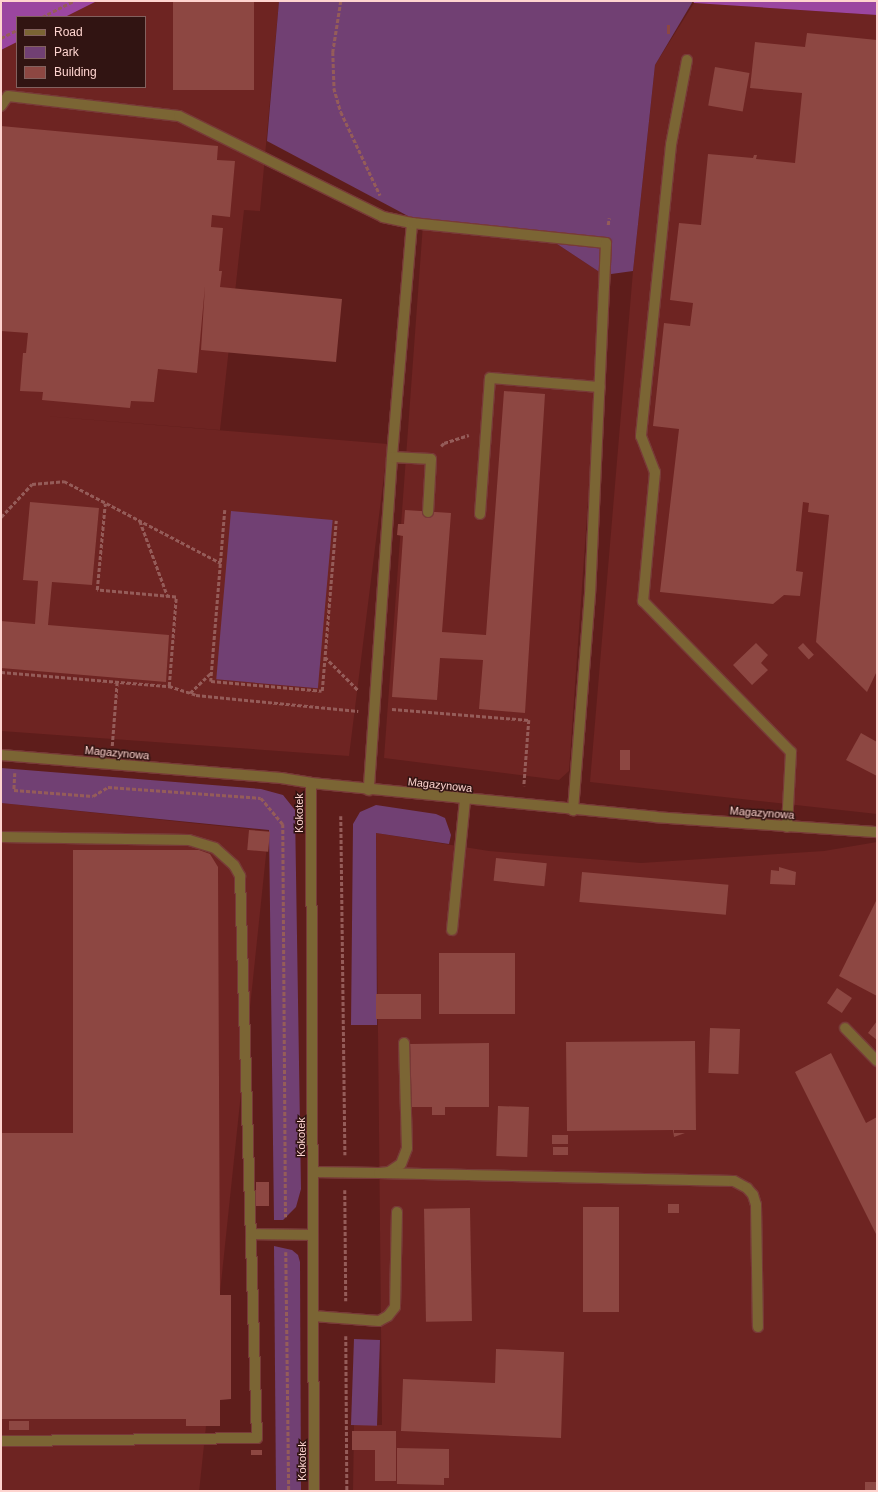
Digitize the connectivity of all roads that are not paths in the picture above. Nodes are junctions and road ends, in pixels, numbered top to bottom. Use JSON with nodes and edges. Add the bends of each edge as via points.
{"nodes":[{"id":1,"x":687,"y":60,"type":"dead end"},
{"id":2,"x":1,"y":106,"type":"edge"},
{"id":3,"x":412,"y":223,"type":"junction"},
{"id":4,"x":600,"y":387,"type":"junction"},
{"id":5,"x":392,"y":457,"type":"junction"},
{"id":6,"x":428,"y":512,"type":"dead end"},
{"id":7,"x":480,"y":514,"type":"dead end"},
{"id":8,"x":1,"y":755,"type":"edge"},
{"id":9,"x":311,"y":783,"type":"junction"},
{"id":10,"x":369,"y":790,"type":"junction"},
{"id":11,"x":465,"y":800,"type":"junction"},
{"id":12,"x":573,"y":810,"type":"junction"},
{"id":13,"x":787,"y":827,"type":"junction"},
{"id":14,"x":877,"y":832,"type":"edge"},
{"id":15,"x":1,"y":837,"type":"edge"},
{"id":16,"x":452,"y":930,"type":"dead end"},
{"id":17,"x":846,"y":1028,"type":"dead end"},
{"id":18,"x":404,"y":1043,"type":"dead end"},
{"id":19,"x":877,"y":1061,"type":"edge"},
{"id":20,"x":313,"y":1172,"type":"junction"},
{"id":21,"x":379,"y":1173,"type":"junction"},
{"id":22,"x":397,"y":1212,"type":"dead end"},
{"id":23,"x":251,"y":1234,"type":"junction"},
{"id":24,"x":313,"y":1235,"type":"junction"},
{"id":25,"x":313,"y":1316,"type":"junction"},
{"id":26,"x":758,"y":1327,"type":"dead end"},
{"id":27,"x":1,"y":1441,"type":"edge"},
{"id":28,"x":314,"y":1491,"type":"edge"}],
"edges":[{"from":1,"to":13,"type":"street","via":[[671,145],[641,436],[655,472],[643,602],[791,752]]},
{"from":2,"to":3,"type":"street","via":[[8,96],[179,116],[391,219]]},
{"from":3,"to":4,"type":"street","via":[[606,243]]},
{"from":3,"to":5,"type":"street"},
{"from":4,"to":7,"type":"street","via":[[490,378]]},
{"from":4,"to":12,"type":"street","via":[[590,594]]},
{"from":5,"to":6,"type":"street","via":[[431,459]]},
{"from":5,"to":10,"type":"street"},
{"from":8,"to":9,"type":"street","name":"Magazynowa","via":[[273,777]]},
{"from":9,"to":10,"type":"street","name":"Magazynowa"},
{"from":9,"to":20,"type":"street","name":"Kokotek"},
{"from":10,"to":11,"type":"street","name":"Magazynowa"},
{"from":11,"to":12,"type":"street","name":"Magazynowa"},
{"from":11,"to":16,"type":"street"},
{"from":12,"to":13,"type":"street","name":"Magazynowa"},
{"from":13,"to":14,"type":"street","name":"Magazynowa"},
{"from":15,"to":23,"type":"street","via":[[189,840],[215,848],[234,865],[240,876]]},
{"from":17,"to":19,"type":"street"},
{"from":18,"to":21,"type":"street","via":[[406,1152],[401,1164],[395,1169]]},
{"from":20,"to":21,"type":"street"},
{"from":20,"to":24,"type":"street","name":"Kokotek"},
{"from":21,"to":26,"type":"street","via":[[734,1181],[747,1188],[753,1195],[756,1205]]},
{"from":22,"to":25,"type":"street","via":[[395,1307],[388,1316],[379,1320]]},
{"from":23,"to":24,"type":"street"},
{"from":23,"to":27,"type":"street","via":[[257,1438]]},
{"from":24,"to":25,"type":"street","name":"Kokotek"},
{"from":25,"to":28,"type":"street","name":"Kokotek"}]}
